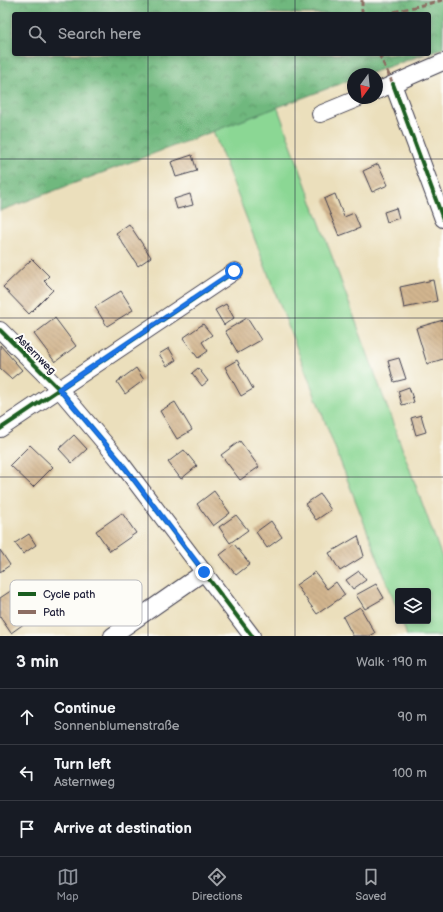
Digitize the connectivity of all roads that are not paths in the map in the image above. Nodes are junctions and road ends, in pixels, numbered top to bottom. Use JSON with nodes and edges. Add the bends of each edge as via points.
{"nodes":[{"id":1,"x":443,"y":62,"type":"edge"},
{"id":2,"x":393,"y":84,"type":"junction"},
{"id":3,"x":383,"y":88,"type":"edge"},
{"id":4,"x":347,"y":103,"type":"edge"},
{"id":5,"x":320,"y":114,"type":"dead end"},
{"id":6,"x":443,"y":219,"type":"edge"},
{"id":7,"x":234,"y":271,"type":"dead end"},
{"id":8,"x":0,"y":330,"type":"edge"},
{"id":9,"x":59,"y":389,"type":"junction"},
{"id":10,"x":0,"y":429,"type":"edge"},
{"id":11,"x":204,"y":572,"type":"junction"},
{"id":12,"x":142,"y":615,"type":"edge"},
{"id":13,"x":126,"y":626,"type":"edge"},
{"id":14,"x":112,"y":636,"type":"edge"},
{"id":15,"x":252,"y":636,"type":"edge"}],
"edges":[{"from":1,"to":2,"type":"street"},
{"from":2,"to":3,"type":"street"},
{"from":2,"to":6,"type":"street"},
{"from":4,"to":5,"type":"street"},
{"from":7,"to":9,"type":"street"},
{"from":8,"to":9,"type":"street","name":"Asternweg"},
{"from":9,"to":10,"type":"street"},
{"from":9,"to":11,"type":"street","name":"Asternweg","via":[[119,460]]},
{"from":11,"to":12,"type":"street"},
{"from":11,"to":15,"type":"street","name":"Asternweg"},
{"from":13,"to":14,"type":"street"}]}
